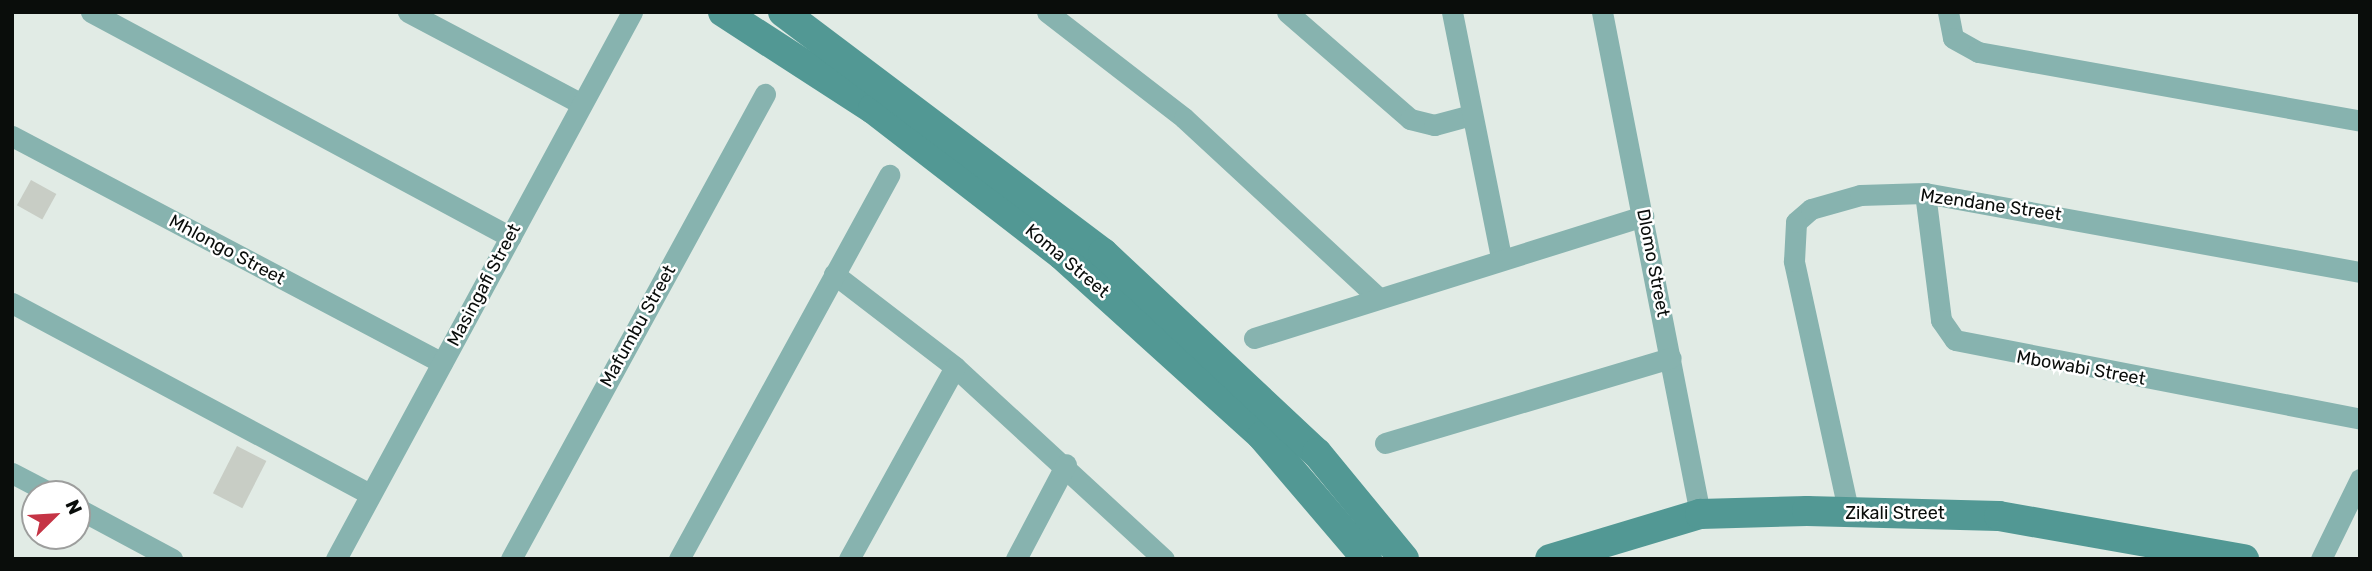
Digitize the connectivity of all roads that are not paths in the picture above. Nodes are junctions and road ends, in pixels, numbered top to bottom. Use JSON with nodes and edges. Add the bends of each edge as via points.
{"nodes":[{"id":1,"x":91,"y":12,"type":"edge"},
{"id":2,"x":408,"y":12,"type":"edge"},
{"id":3,"x":632,"y":12,"type":"edge"},
{"id":4,"x":723,"y":12,"type":"edge"},
{"id":5,"x":783,"y":12,"type":"edge"},
{"id":6,"x":1047,"y":12,"type":"edge"},
{"id":7,"x":1452,"y":12,"type":"edge"},
{"id":8,"x":1602,"y":12,"type":"edge"},
{"id":9,"x":1948,"y":12,"type":"edge"},
{"id":10,"x":1296,"y":16,"type":"edge"},
{"id":11,"x":765,"y":94,"type":"dead end"},
{"id":12,"x":580,"y":103,"type":"junction"},
{"id":13,"x":1472,"y":115,"type":"junction"},
{"id":14,"x":2360,"y":121,"type":"edge"},
{"id":15,"x":12,"y":136,"type":"edge"},
{"id":16,"x":889,"y":175,"type":"dead end"},
{"id":17,"x":1925,"y":193,"type":"junction"},
{"id":18,"x":1643,"y":216,"type":"junction"},
{"id":19,"x":510,"y":237,"type":"junction"},
{"id":20,"x":1502,"y":257,"type":"junction"},
{"id":21,"x":2360,"y":272,"type":"edge"},
{"id":22,"x":834,"y":274,"type":"junction"},
{"id":23,"x":1376,"y":296,"type":"junction"},
{"id":24,"x":12,"y":303,"type":"edge"},
{"id":25,"x":1254,"y":338,"type":"dead end"},
{"id":26,"x":1671,"y":358,"type":"junction"},
{"id":27,"x":442,"y":363,"type":"junction"},
{"id":28,"x":955,"y":367,"type":"junction"},
{"id":29,"x":2360,"y":419,"type":"edge"},
{"id":30,"x":1385,"y":443,"type":"dead end"},
{"id":31,"x":1066,"y":464,"type":"junction"},
{"id":32,"x":2360,"y":479,"type":"edge"},
{"id":33,"x":369,"y":494,"type":"junction"},
{"id":34,"x":1849,"y":513,"type":"junction"},
{"id":35,"x":1700,"y":514,"type":"junction"},
{"id":36,"x":91,"y":516,"type":"edge"},
{"id":37,"x":172,"y":559,"type":"edge"},
{"id":38,"x":336,"y":559,"type":"edge"},
{"id":39,"x":511,"y":559,"type":"edge"},
{"id":40,"x":679,"y":559,"type":"edge"},
{"id":41,"x":849,"y":559,"type":"edge"},
{"id":42,"x":1016,"y":559,"type":"edge"},
{"id":43,"x":1164,"y":559,"type":"edge"},
{"id":44,"x":1367,"y":559,"type":"edge"},
{"id":45,"x":1404,"y":559,"type":"edge"},
{"id":46,"x":1550,"y":559,"type":"edge"},
{"id":47,"x":2244,"y":559,"type":"edge"},
{"id":48,"x":2321,"y":559,"type":"edge"}],
"edges":[{"from":1,"to":19,"type":"street"},
{"from":2,"to":12,"type":"street"},
{"from":3,"to":12,"type":"street","name":"Masingafi Street"},
{"from":4,"to":44,"type":"main road","name":"Koma Street","via":[[841,86],[1062,255],[1262,436]]},
{"from":5,"to":45,"type":"main road","name":"Koma Street","via":[[1103,253],[1301,436]]},
{"from":6,"to":23,"type":"street","via":[[1184,118]]},
{"from":7,"to":13,"type":"street"},
{"from":8,"to":18,"type":"street","name":"Dlomo Street"},
{"from":9,"to":14,"type":"street","via":[[1953,38],[1978,52]]},
{"from":10,"to":13,"type":"street","via":[[1410,119],[1434,125]]},
{"from":11,"to":39,"type":"street","name":"Mafumbu Street"},
{"from":12,"to":19,"type":"street","name":"Masingafi Street"},
{"from":13,"to":20,"type":"street"},
{"from":15,"to":27,"type":"street","name":"Mhlongo Street"},
{"from":16,"to":22,"type":"street"},
{"from":17,"to":21,"type":"street","name":"Mzendane Street"},
{"from":17,"to":29,"type":"street","name":"Mbowabi Street","via":[[1941,320],[1955,340]]},
{"from":17,"to":34,"type":"street","name":"Mzendane Street","via":[[1841,199],[1811,209],[1796,222],[1794,261]]},
{"from":18,"to":20,"type":"street"},
{"from":18,"to":26,"type":"street","name":"Dlomo Street"},
{"from":19,"to":27,"type":"street","name":"Masingafi Street"},
{"from":20,"to":23,"type":"street"},
{"from":22,"to":28,"type":"street"},
{"from":22,"to":40,"type":"street"},
{"from":23,"to":25,"type":"street"},
{"from":24,"to":33,"type":"street"},
{"from":26,"to":30,"type":"street"},
{"from":26,"to":35,"type":"street","name":"Dlomo Street"},
{"from":27,"to":33,"type":"street","name":"Masingafi Street"},
{"from":28,"to":31,"type":"street"},
{"from":28,"to":41,"type":"street"},
{"from":31,"to":42,"type":"street"},
{"from":31,"to":43,"type":"street"},
{"from":32,"to":48,"type":"street"},
{"from":33,"to":38,"type":"street","name":"Masingafi Street"},
{"from":34,"to":35,"type":"main road","name":"Zikali Street"},
{"from":34,"to":47,"type":"main road","name":"Zikali Street","via":[[1999,516]]},
{"from":35,"to":46,"type":"main road","name":"Zikali Street"},
{"from":36,"to":37,"type":"street"}]}
